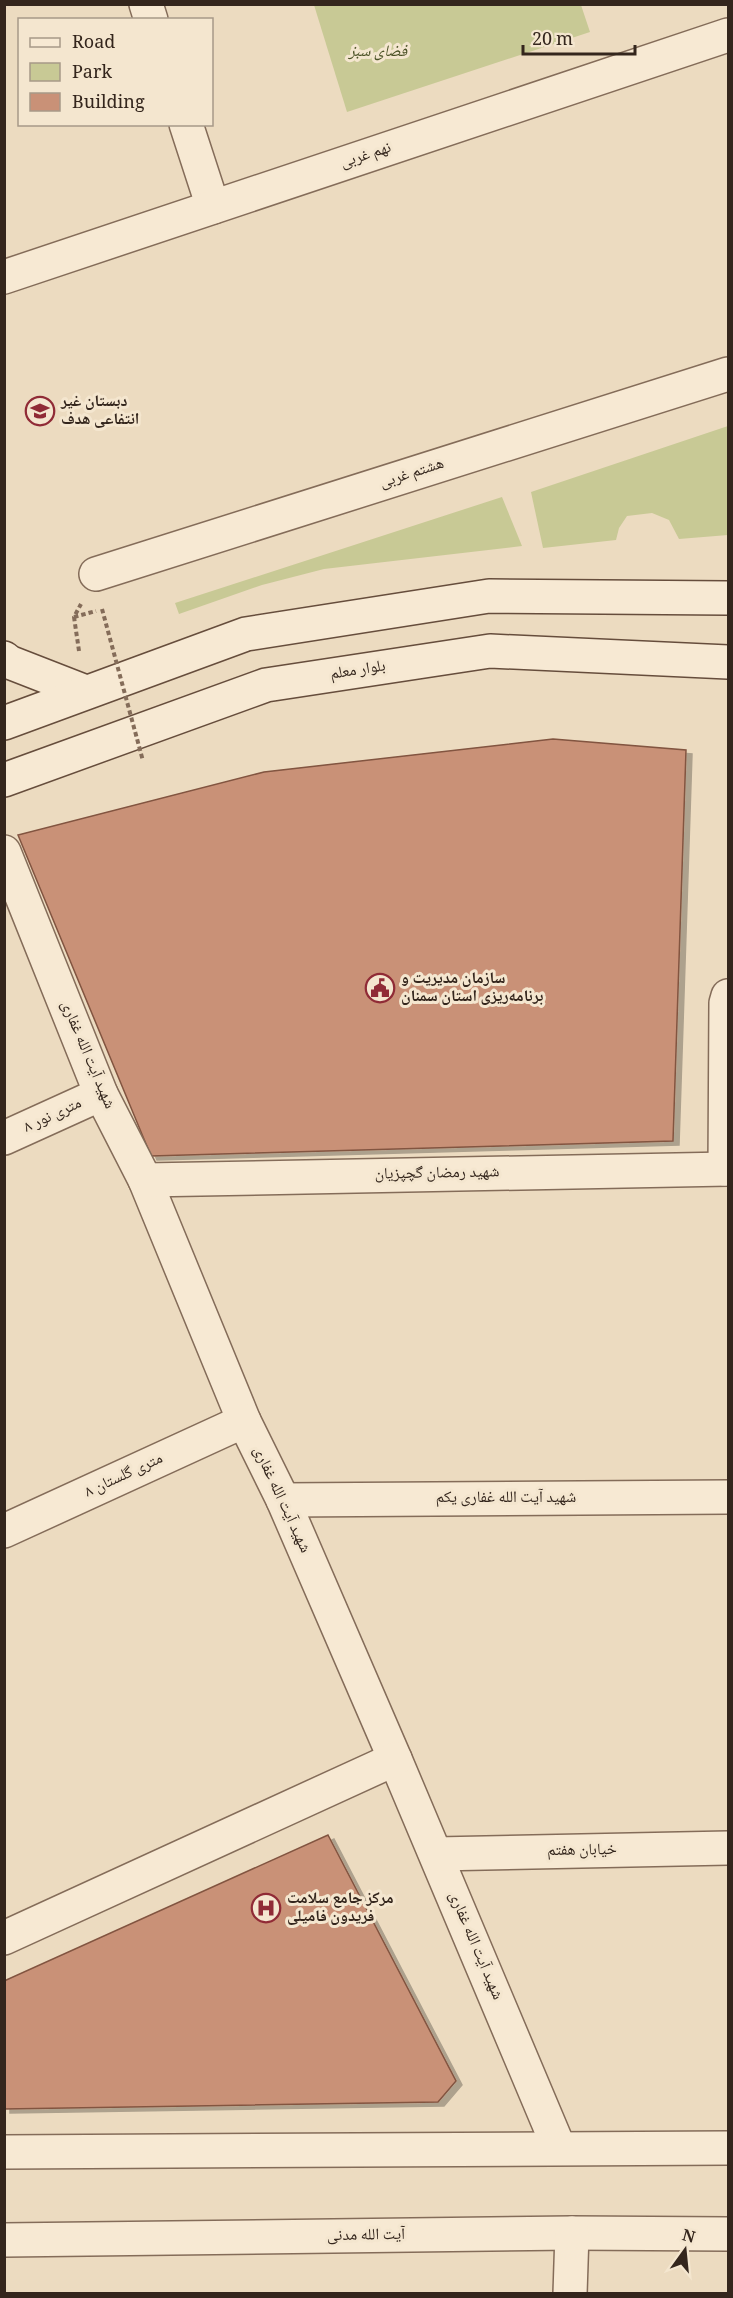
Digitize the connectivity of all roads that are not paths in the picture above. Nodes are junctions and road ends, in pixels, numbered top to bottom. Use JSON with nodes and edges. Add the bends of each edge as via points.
{"nodes":[{"id":1,"x":729,"y":35,"type":"edge"},
{"id":2,"x":187,"y":126,"type":"edge"},
{"id":3,"x":213,"y":207,"type":"junction"},
{"id":4,"x":4,"y":277,"type":"edge"},
{"id":5,"x":729,"y":374,"type":"edge"},
{"id":6,"x":96,"y":574,"type":"dead end"},
{"id":7,"x":729,"y":598,"type":"edge"},
{"id":8,"x":4,"y":658,"type":"edge"},
{"id":9,"x":729,"y":662,"type":"edge"},
{"id":10,"x":86,"y":692,"type":"junction"},
{"id":11,"x":4,"y":723,"type":"edge"},
{"id":12,"x":4,"y":780,"type":"edge"},
{"id":13,"x":4,"y":852,"type":"edge"},
{"id":14,"x":729,"y":996,"type":"edge"},
{"id":15,"x":101,"y":1094,"type":"junction"},
{"id":16,"x":4,"y":1138,"type":"edge"},
{"id":17,"x":727,"y":1168,"type":"edge"},
{"id":18,"x":145,"y":1180,"type":"junction"},
{"id":19,"x":244,"y":1421,"type":"junction"},
{"id":20,"x":729,"y":1497,"type":"edge"},
{"id":21,"x":283,"y":1500,"type":"junction"},
{"id":22,"x":4,"y":1531,"type":"edge"},
{"id":23,"x":395,"y":1759,"type":"junction"},
{"id":24,"x":729,"y":1848,"type":"edge"},
{"id":25,"x":436,"y":1854,"type":"junction"},
{"id":26,"x":4,"y":1938,"type":"edge"},
{"id":27,"x":559,"y":2148,"type":"junction"},
{"id":28,"x":729,"y":2148,"type":"edge"},
{"id":29,"x":4,"y":2152,"type":"edge"},
{"id":30,"x":572,"y":2233,"type":"junction"},
{"id":31,"x":729,"y":2234,"type":"edge"},
{"id":32,"x":4,"y":2240,"type":"edge"},
{"id":33,"x":570,"y":2294,"type":"edge"}],
"edges":[{"from":1,"to":3,"type":"street","name":"نهم غربی"},
{"from":2,"to":3,"type":"street"},
{"from":3,"to":4,"type":"street","name":"نهم غربی"},
{"from":5,"to":6,"type":"street","name":"هشتم غربی"},
{"from":7,"to":10,"type":"street","via":[[489,596],[246,634]]},
{"from":8,"to":10,"type":"street"},
{"from":9,"to":12,"type":"street","name":"بلوار معلم","via":[[490,651],[266,685]]},
{"from":10,"to":11,"type":"street"},
{"from":13,"to":15,"type":"street","name":"شهید آیت الله غفاری"},
{"from":14,"to":17,"type":"street"},
{"from":15,"to":16,"type":"street","name":"۸ متری نور"},
{"from":15,"to":18,"type":"street","name":"شهید آیت الله غفاری"},
{"from":17,"to":18,"type":"street","name":"شهید رمضان گچپزیان"},
{"from":18,"to":19,"type":"street","name":"شهید آیت الله غفاری"},
{"from":19,"to":21,"type":"street","name":"شهید آیت الله غفاری"},
{"from":19,"to":22,"type":"street","name":"۸ متری گلستان"},
{"from":20,"to":21,"type":"street","name":"شهید آیت الله غفاری یکم"},
{"from":21,"to":23,"type":"street","name":"شهید آیت الله غفاری"},
{"from":23,"to":25,"type":"street","name":"شهید آیت الله غفاری"},
{"from":23,"to":26,"type":"street"},
{"from":24,"to":25,"type":"street","name":"خیابان هفتم"},
{"from":25,"to":27,"type":"street","name":"شهید آیت الله غفاری"},
{"from":27,"to":28,"type":"street"},
{"from":27,"to":29,"type":"street"},
{"from":30,"to":31,"type":"street","name":"آیت الله مدنی"},
{"from":30,"to":32,"type":"street","name":"آیت الله مدنی"},
{"from":30,"to":33,"type":"street"}]}
